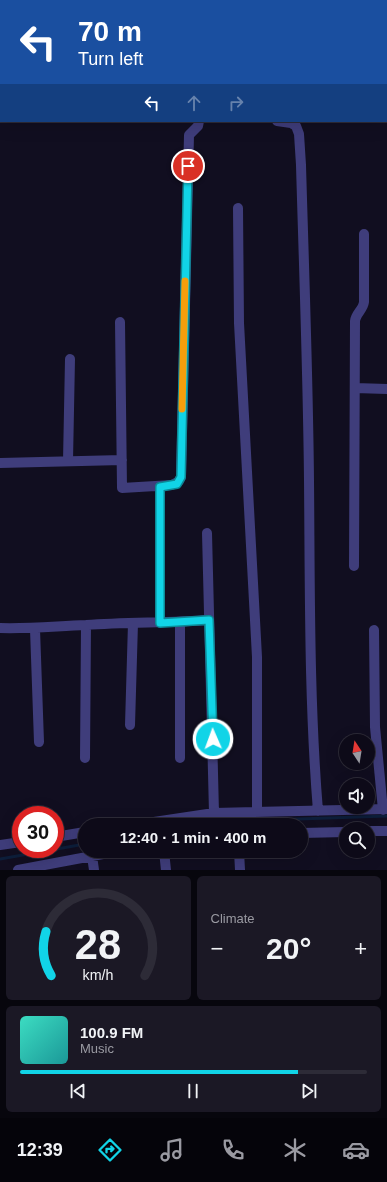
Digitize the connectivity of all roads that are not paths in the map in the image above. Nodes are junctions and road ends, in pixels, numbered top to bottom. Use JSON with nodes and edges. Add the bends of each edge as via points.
{"nodes":[{"id":1,"x":199,"y":122,"type":"edge"},
{"id":2,"x":284,"y":122,"type":"edge"},
{"id":3,"x":238,"y":208,"type":"dead end"},
{"id":4,"x":364,"y":234,"type":"dead end"},
{"id":5,"x":120,"y":322,"type":"dead end"},
{"id":6,"x":70,"y":358,"type":"dead end"},
{"id":7,"x":355,"y":388,"type":"junction"},
{"id":8,"x":387,"y":388,"type":"edge"},
{"id":9,"x":122,"y":460,"type":"junction"},
{"id":10,"x":68,"y":461,"type":"junction"},
{"id":11,"x":0,"y":463,"type":"edge"},
{"id":12,"x":160,"y":487,"type":"junction"},
{"id":13,"x":206,"y":533,"type":"dead end"},
{"id":14,"x":354,"y":566,"type":"dead end"},
{"id":15,"x":209,"y":620,"type":"junction"},
{"id":16,"x":180,"y":622,"type":"junction"},
{"id":17,"x":133,"y":623,"type":"junction"},
{"id":18,"x":160,"y":623,"type":"junction"},
{"id":19,"x":86,"y":625,"type":"junction"},
{"id":20,"x":0,"y":628,"type":"edge"},
{"id":21,"x":35,"y":629,"type":"junction"},
{"id":22,"x":374,"y":630,"type":"dead end"},
{"id":23,"x":130,"y":725,"type":"dead end"},
{"id":24,"x":39,"y":742,"type":"dead end"},
{"id":25,"x":85,"y":758,"type":"dead end"},
{"id":26,"x":180,"y":758,"type":"dead end"},
{"id":27,"x":385,"y":810,"type":"edge"},
{"id":28,"x":318,"y":811,"type":"junction"},
{"id":29,"x":257,"y":812,"type":"junction"},
{"id":30,"x":214,"y":813,"type":"junction"},
{"id":31,"x":181,"y":818,"type":"edge"},
{"id":32,"x":375,"y":831,"type":"edge"},
{"id":33,"x":387,"y":831,"type":"edge"},
{"id":34,"x":339,"y":832,"type":"edge"},
{"id":35,"x":78,"y":833,"type":"edge"},
{"id":36,"x":308,"y":834,"type":"edge"},
{"id":37,"x":64,"y":836,"type":"edge"},
{"id":38,"x":12,"y":843,"type":"edge"},
{"id":39,"x":0,"y":845,"type":"edge"},
{"id":40,"x":81,"y":858,"type":"edge"},
{"id":41,"x":92,"y":858,"type":"edge"},
{"id":42,"x":165,"y":858,"type":"edge"},
{"id":43,"x":239,"y":858,"type":"edge"},
{"id":44,"x":18,"y":870,"type":"edge"},
{"id":45,"x":94,"y":870,"type":"edge"},
{"id":46,"x":166,"y":870,"type":"edge"},
{"id":47,"x":240,"y":870,"type":"edge"}],
"edges":[{"from":1,"to":12,"type":"street","via":[[189,135],[181,477],[177,484]]},
{"from":2,"to":28,"type":"street","via":[[296,126],[301,165],[308,370],[313,754]]},
{"from":3,"to":29,"type":"street","via":[[239,323],[257,657]]},
{"from":4,"to":7,"type":"street","via":[[364,302],[355,320]]},
{"from":5,"to":9,"type":"street"},
{"from":6,"to":10,"type":"street"},
{"from":7,"to":8,"type":"street"},
{"from":7,"to":14,"type":"street"},
{"from":9,"to":10,"type":"street"},
{"from":9,"to":12,"type":"street","via":[[122,488]]},
{"from":10,"to":11,"type":"street"},
{"from":12,"to":18,"type":"street"},
{"from":13,"to":15,"type":"street"},
{"from":15,"to":16,"type":"street"},
{"from":15,"to":30,"type":"street"},
{"from":16,"to":18,"type":"street"},
{"from":16,"to":26,"type":"street"},
{"from":17,"to":18,"type":"street"},
{"from":17,"to":19,"type":"street"},
{"from":17,"to":23,"type":"street"},
{"from":19,"to":21,"type":"street"},
{"from":19,"to":25,"type":"street"},
{"from":20,"to":21,"type":"street"},
{"from":21,"to":24,"type":"street"},
{"from":22,"to":27,"type":"street","via":[[375,727]]},
{"from":27,"to":28,"type":"street"},
{"from":28,"to":29,"type":"street"},
{"from":29,"to":30,"type":"street"},
{"from":30,"to":31,"type":"street"},
{"from":32,"to":33,"type":"street"},
{"from":34,"to":36,"type":"street"},
{"from":35,"to":37,"type":"street"},
{"from":38,"to":39,"type":"street"},
{"from":40,"to":44,"type":"street"},
{"from":41,"to":45,"type":"street"},
{"from":42,"to":46,"type":"street"},
{"from":43,"to":47,"type":"street"}]}
